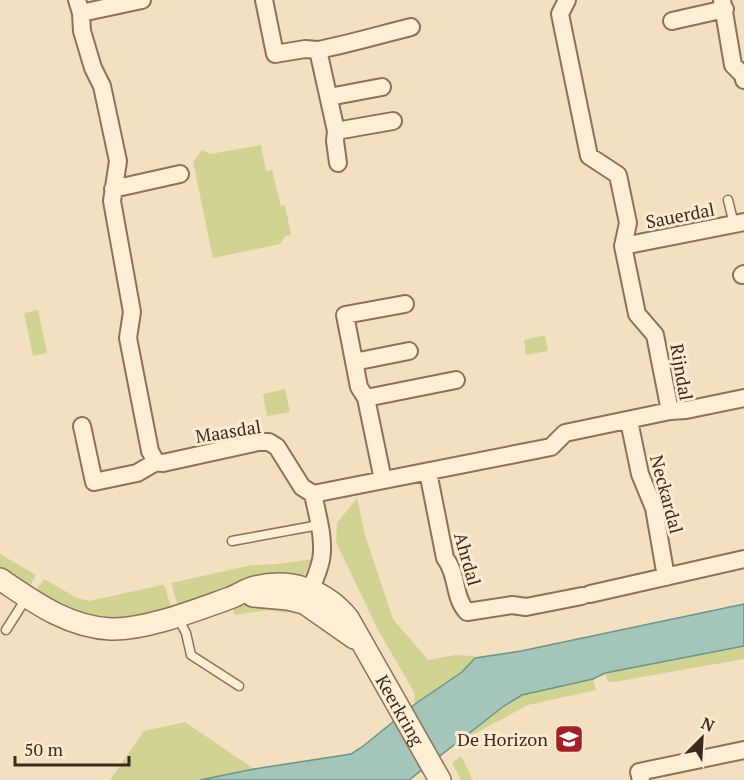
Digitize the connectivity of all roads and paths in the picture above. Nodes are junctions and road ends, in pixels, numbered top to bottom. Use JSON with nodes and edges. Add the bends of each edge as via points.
{"nodes":[{"id":1,"x":142,"y":0,"type":"edge"},
{"id":2,"x":264,"y":0,"type":"edge"},
{"id":3,"x":567,"y":0,"type":"edge"},
{"id":4,"x":723,"y":4,"type":"edge"},
{"id":5,"x":79,"y":7,"type":"edge"},
{"id":6,"x":672,"y":21,"type":"dead end"},
{"id":7,"x":411,"y":27,"type":"dead end"},
{"id":8,"x":318,"y":50,"type":"junction"},
{"id":9,"x":744,"y":80,"type":"edge"},
{"id":10,"x":382,"y":87,"type":"dead end"},
{"id":11,"x":329,"y":97,"type":"junction"},
{"id":12,"x":393,"y":121,"type":"dead end"},
{"id":13,"x":336,"y":131,"type":"junction"},
{"id":14,"x":339,"y":163,"type":"dead end"},
{"id":15,"x":180,"y":174,"type":"dead end"},
{"id":16,"x":113,"y":189,"type":"junction"},
{"id":17,"x":728,"y":200,"type":"dead end"},
{"id":18,"x":739,"y":223,"type":"edge"},
{"id":19,"x":623,"y":246,"type":"junction"},
{"id":20,"x":405,"y":304,"type":"dead end"},
{"id":21,"x":409,"y":351,"type":"dead end"},
{"id":22,"x":354,"y":362,"type":"junction"},
{"id":23,"x":456,"y":380,"type":"dead end"},
{"id":24,"x":366,"y":398,"type":"junction"},
{"id":25,"x":744,"y":398,"type":"edge"},
{"id":26,"x":670,"y":411,"type":"junction"},
{"id":27,"x":629,"y":421,"type":"junction"},
{"id":28,"x":82,"y":426,"type":"dead end"},
{"id":29,"x":156,"y":462,"type":"junction"},
{"id":30,"x":428,"y":471,"type":"junction"},
{"id":31,"x":383,"y":480,"type":"junction"},
{"id":32,"x":313,"y":494,"type":"junction"},
{"id":33,"x":319,"y":525,"type":"junction"},
{"id":34,"x":231,"y":541,"type":"dead end"},
{"id":35,"x":744,"y":559,"type":"edge"},
{"id":36,"x":666,"y":577,"type":"junction"},
{"id":37,"x":0,"y":579,"type":"edge"},
{"id":38,"x":307,"y":596,"type":"junction"},
{"id":39,"x":27,"y":597,"type":"junction"},
{"id":40,"x":177,"y":616,"type":"junction"},
{"id":41,"x":6,"y":630,"type":"dead end"},
{"id":42,"x":239,"y":686,"type":"dead end"},
{"id":43,"x":744,"y":750,"type":"edge"},
{"id":44,"x":439,"y":779,"type":"edge"},
{"id":45,"x":641,"y":780,"type":"edge"}],
"edges":[{"from":1,"to":5,"type":"street"},
{"from":2,"to":8,"type":"street","via":[[275,54]]},
{"from":3,"to":19,"type":"street","name":"Rijndal","via":[[560,14],[589,156],[618,175],[628,223]]},
{"from":4,"to":6,"type":"street"},
{"from":4,"to":9,"type":"street","via":[[733,65]]},
{"from":5,"to":16,"type":"street","via":[[118,161]]},
{"from":7,"to":8,"type":"street"},
{"from":8,"to":11,"type":"street"},
{"from":10,"to":11,"type":"street"},
{"from":11,"to":13,"type":"street"},
{"from":12,"to":13,"type":"street"},
{"from":13,"to":14,"type":"street"},
{"from":15,"to":16,"type":"street"},
{"from":16,"to":29,"type":"street","via":[[132,312],[128,338],[150,452]]},
{"from":17,"to":18,"type":"lane"},
{"from":18,"to":19,"type":"street","name":"Sauerdal"},
{"from":19,"to":26,"type":"street","name":"Rijndal","via":[[636,314],[655,335]]},
{"from":20,"to":22,"type":"street","via":[[345,315]]},
{"from":21,"to":22,"type":"street"},
{"from":22,"to":24,"type":"street","via":[[358,387]]},
{"from":23,"to":24,"type":"street"},
{"from":24,"to":31,"type":"street"},
{"from":25,"to":26,"type":"street"},
{"from":26,"to":27,"type":"street","name":"Rijndal"},
{"from":27,"to":30,"type":"street","name":"Rijndal","via":[[565,433],[551,447]]},
{"from":27,"to":36,"type":"street","name":"Neckardal","via":[[640,474],[654,508]]},
{"from":28,"to":29,"type":"street","name":"Maasdal","via":[[94,482],[137,473]]},
{"from":29,"to":32,"type":"street","name":"Maasdal","via":[[269,442],[277,447],[302,487]]},
{"from":30,"to":31,"type":"street","name":"Rijndal"},
{"from":30,"to":36,"type":"street","name":"Ahrdal","via":[[445,558],[467,612],[512,605],[526,607]]},
{"from":31,"to":32,"type":"street","name":"Rijndal"},
{"from":32,"to":33,"type":"street"},
{"from":33,"to":34,"type":"lane"},
{"from":33,"to":38,"type":"street","via":[[321,558]]},
{"from":35,"to":36,"type":"street"},
{"from":37,"to":39,"type":"street","name":"Keerkring"},
{"from":38,"to":40,"type":"street","name":"Keerkring","via":[[288,599],[237,595]]},
{"from":38,"to":44,"type":"street","name":"Keerkring","via":[[360,642]]},
{"from":39,"to":40,"type":"street","name":"Keerkring","via":[[66,620],[108,629]]},
{"from":39,"to":41,"type":"lane"},
{"from":40,"to":42,"type":"lane","via":[[191,655]]},
{"from":43,"to":45,"type":"street","via":[[639,772]]}]}
